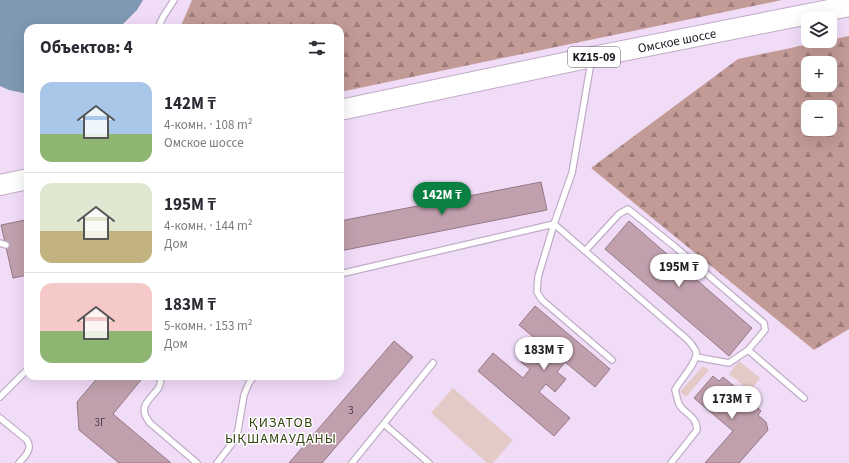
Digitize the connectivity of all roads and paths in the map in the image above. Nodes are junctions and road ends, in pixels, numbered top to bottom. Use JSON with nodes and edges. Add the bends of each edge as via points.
{"nodes":[{"id":1,"x":174,"y":0,"type":"edge"},
{"id":2,"x":849,"y":6,"type":"edge"},
{"id":3,"x":160,"y":24,"type":"edge"},
{"id":4,"x":592,"y":57,"type":"junction"},
{"id":5,"x":344,"y":109,"type":"edge"},
{"id":6,"x":24,"y":180,"type":"edge"},
{"id":7,"x":0,"y":185,"type":"edge"},
{"id":8,"x":554,"y":224,"type":"junction"},
{"id":9,"x":585,"y":251,"type":"junction"},
{"id":10,"x":344,"y":273,"type":"edge"},
{"id":11,"x":748,"y":350,"type":"junction"},
{"id":12,"x":696,"y":357,"type":"junction"},
{"id":13,"x":612,"y":360,"type":"dead end"},
{"id":14,"x":433,"y":363,"type":"dead end"},
{"id":15,"x":24,"y":373,"type":"edge"},
{"id":16,"x":161,"y":380,"type":"edge"},
{"id":17,"x":251,"y":380,"type":"edge"},
{"id":18,"x":0,"y":397,"type":"edge"},
{"id":19,"x":804,"y":398,"type":"dead end"},
{"id":20,"x":0,"y":418,"type":"edge"},
{"id":21,"x":384,"y":424,"type":"junction"},
{"id":22,"x":19,"y":463,"type":"edge"},
{"id":23,"x":197,"y":463,"type":"edge"},
{"id":24,"x":217,"y":463,"type":"edge"},
{"id":25,"x":352,"y":463,"type":"edge"},
{"id":26,"x":429,"y":463,"type":"edge"},
{"id":27,"x":671,"y":463,"type":"edge"}],
"edges":[{"from":1,"to":3,"type":"lane"},
{"from":2,"to":4,"type":"highway","name":"Омское шоссе","number":"KZ15-09"},
{"from":4,"to":5,"type":"highway","name":"Омское шоссе","number":"KZ15-09"},
{"from":4,"to":8,"type":"lane","via":[[572,173]]},
{"from":6,"to":7,"type":"highway"},
{"from":8,"to":9,"type":"lane"},
{"from":8,"to":10,"type":"lane"},
{"from":8,"to":13,"type":"lane","via":[[538,276],[537,292],[542,300]]},
{"from":9,"to":11,"type":"lane","via":[[619,214],[628,209],[764,323],[765,330]]},
{"from":9,"to":12,"type":"lane","via":[[689,341],[696,351]]},
{"from":11,"to":12,"type":"lane","via":[[729,363]]},
{"from":11,"to":19,"type":"lane"},
{"from":12,"to":27,"type":"lane","via":[[675,390],[681,407],[695,420],[698,430]]},
{"from":14,"to":21,"type":"lane"},
{"from":15,"to":18,"type":"lane"},
{"from":16,"to":23,"type":"lane","via":[[144,408],[145,416]]},
{"from":17,"to":24,"type":"lane","via":[[244,395],[234,441]]},
{"from":20,"to":22,"type":"lane","via":[[29,443],[30,448]]},
{"from":21,"to":25,"type":"lane"},
{"from":21,"to":26,"type":"lane"}]}
